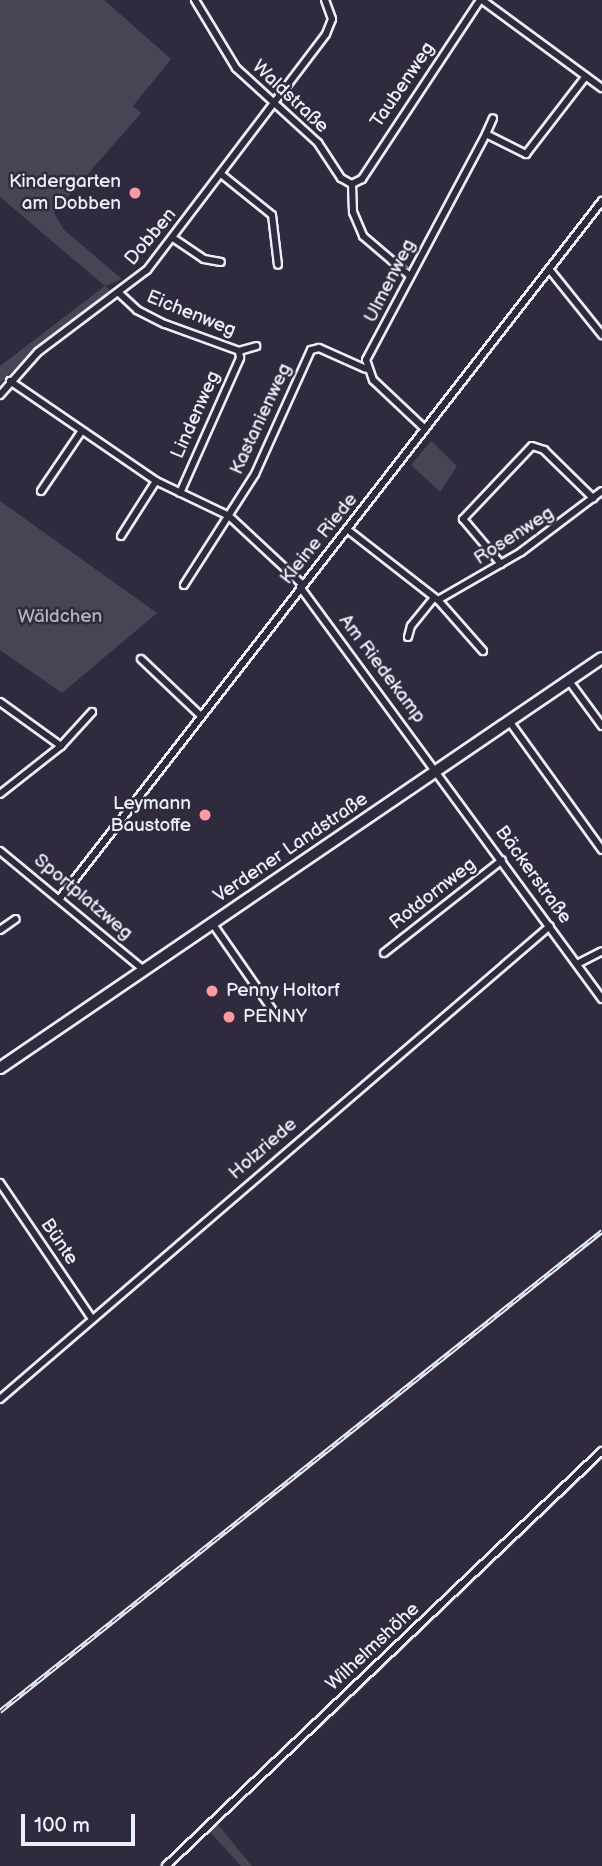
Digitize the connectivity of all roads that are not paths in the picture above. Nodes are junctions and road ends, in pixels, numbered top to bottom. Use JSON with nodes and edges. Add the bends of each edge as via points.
{"nodes":[{"id":1,"x":195,"y":0,"type":"edge"},
{"id":2,"x":325,"y":0,"type":"edge"},
{"id":3,"x":481,"y":0,"type":"edge"},
{"id":4,"x":586,"y":76,"type":"junction"},
{"id":5,"x":602,"y":88,"type":"edge"},
{"id":6,"x":273,"y":104,"type":"junction"},
{"id":7,"x":493,"y":118,"type":"dead end"},
{"id":8,"x":486,"y":134,"type":"junction"},
{"id":9,"x":221,"y":174,"type":"junction"},
{"id":10,"x":352,"y":184,"type":"junction"},
{"id":11,"x":602,"y":201,"type":"edge"},
{"id":12,"x":173,"y":238,"type":"junction"},
{"id":13,"x":221,"y":262,"type":"dead end"},
{"id":14,"x":278,"y":265,"type":"dead end"},
{"id":15,"x":549,"y":269,"type":"junction"},
{"id":16,"x":410,"y":276,"type":"junction"},
{"id":17,"x":119,"y":293,"type":"junction"},
{"id":18,"x":602,"y":335,"type":"edge"},
{"id":19,"x":256,"y":346,"type":"dead end"},
{"id":20,"x":239,"y":351,"type":"junction"},
{"id":21,"x":366,"y":369,"type":"junction"},
{"id":22,"x":10,"y":382,"type":"junction"},
{"id":23,"x":0,"y":395,"type":"edge"},
{"id":24,"x":425,"y":429,"type":"junction"},
{"id":25,"x":81,"y":432,"type":"junction"},
{"id":26,"x":156,"y":481,"type":"junction"},
{"id":27,"x":41,"y":491,"type":"dead end"},
{"id":28,"x":602,"y":492,"type":"edge"},
{"id":29,"x":180,"y":493,"type":"junction"},
{"id":30,"x":593,"y":498,"type":"junction"},
{"id":31,"x":229,"y":516,"type":"junction"},
{"id":32,"x":348,"y":530,"type":"junction"},
{"id":33,"x":121,"y":536,"type":"dead end"},
{"id":34,"x":501,"y":564,"type":"junction"},
{"id":35,"x":184,"y":585,"type":"dead end"},
{"id":36,"x":301,"y":585,"type":"junction"},
{"id":37,"x":436,"y":600,"type":"junction"},
{"id":38,"x":408,"y":637,"type":"dead end"},
{"id":39,"x":482,"y":651,"type":"dead end"},
{"id":40,"x":602,"y":658,"type":"edge"},
{"id":41,"x":141,"y":659,"type":"dead end"},
{"id":42,"x":569,"y":681,"type":"junction"},
{"id":43,"x":0,"y":702,"type":"edge"},
{"id":44,"x":92,"y":712,"type":"dead end"},
{"id":45,"x":200,"y":715,"type":"junction"},
{"id":46,"x":509,"y":721,"type":"junction"},
{"id":47,"x":602,"y":726,"type":"edge"},
{"id":48,"x":61,"y":746,"type":"junction"},
{"id":49,"x":437,"y":771,"type":"junction"},
{"id":50,"x":0,"y":794,"type":"edge"},
{"id":51,"x":602,"y":850,"type":"edge"},
{"id":52,"x":0,"y":851,"type":"edge"},
{"id":53,"x":502,"y":860,"type":"junction"},
{"id":54,"x":61,"y":897,"type":"junction"},
{"id":55,"x":16,"y":919,"type":"dead end"},
{"id":56,"x":212,"y":923,"type":"junction"},
{"id":57,"x":550,"y":926,"type":"junction"},
{"id":58,"x":0,"y":930,"type":"edge"},
{"id":59,"x":602,"y":951,"type":"edge"},
{"id":60,"x":384,"y":953,"type":"dead end"},
{"id":61,"x":577,"y":964,"type":"junction"},
{"id":62,"x":144,"y":970,"type":"junction"},
{"id":63,"x":602,"y":999,"type":"edge"},
{"id":64,"x":276,"y":1014,"type":"dead end"},
{"id":65,"x":0,"y":1068,"type":"edge"},
{"id":66,"x":0,"y":1183,"type":"edge"},
{"id":67,"x":92,"y":1319,"type":"junction"},
{"id":68,"x":0,"y":1399,"type":"edge"},
{"id":69,"x":602,"y":1451,"type":"edge"},
{"id":70,"x":166,"y":1866,"type":"edge"}],
"edges":[{"from":1,"to":6,"type":"street","name":"Waldstraße","via":[[219,45]]},
{"from":2,"to":6,"type":"street","name":"Dobben","via":[[331,26]]},
{"from":3,"to":4,"type":"street"},
{"from":3,"to":10,"type":"street","name":"Taubenweg","via":[[362,178]]},
{"from":4,"to":5,"type":"street"},
{"from":4,"to":8,"type":"street","via":[[526,153]]},
{"from":6,"to":9,"type":"street","name":"Dobben"},
{"from":6,"to":10,"type":"street","name":"Waldstraße","via":[[318,143],[341,178]]},
{"from":7,"to":8,"type":"street","name":"Ulmenweg"},
{"from":8,"to":16,"type":"street","name":"Ulmenweg"},
{"from":9,"to":12,"type":"street","name":"Dobben"},
{"from":9,"to":14,"type":"street","via":[[272,215]]},
{"from":10,"to":16,"type":"street","via":[[353,212],[363,236]]},
{"from":11,"to":15,"type":"street","name":"Kleine Riede"},
{"from":12,"to":13,"type":"street","via":[[204,259]]},
{"from":12,"to":17,"type":"street","name":"Dobben","via":[[147,270]]},
{"from":15,"to":18,"type":"street"},
{"from":15,"to":24,"type":"street","name":"Kleine Riede"},
{"from":16,"to":21,"type":"street","name":"Ulmenweg"},
{"from":17,"to":20,"type":"street","name":"Eichenweg","via":[[149,317]]},
{"from":17,"to":22,"type":"street","name":"Dobben","via":[[38,352]]},
{"from":19,"to":20,"type":"street","name":"Eichenweg"},
{"from":20,"to":29,"type":"street","name":"Lindenweg","via":[[240,358]]},
{"from":21,"to":24,"type":"street"},
{"from":21,"to":31,"type":"street","name":"Kastanienweg","via":[[319,348],[310,350],[255,474]]},
{"from":22,"to":23,"type":"street","name":"Dobben"},
{"from":22,"to":25,"type":"street","name":"Am Riedekamp"},
{"from":24,"to":32,"type":"street","name":"Kleine Riede"},
{"from":25,"to":26,"type":"street","name":"Am Riedekamp"},
{"from":25,"to":27,"type":"street"},
{"from":26,"to":29,"type":"street","name":"Am Riedekamp"},
{"from":26,"to":33,"type":"street"},
{"from":28,"to":30,"type":"street","name":"Rosenweg"},
{"from":29,"to":31,"type":"street","name":"Am Riedekamp"},
{"from":30,"to":34,"type":"street","name":"Rosenweg"},
{"from":30,"to":34,"type":"street","via":[[544,450],[532,446],[463,519]]},
{"from":31,"to":35,"type":"street"},
{"from":31,"to":36,"type":"street","name":"Am Riedekamp"},
{"from":32,"to":36,"type":"street","name":"Kleine Riede"},
{"from":32,"to":37,"type":"street"},
{"from":34,"to":37,"type":"street","name":"Rosenweg"},
{"from":36,"to":45,"type":"street","name":"Kleine Riede"},
{"from":36,"to":49,"type":"street","name":"Am Riedekamp"},
{"from":37,"to":38,"type":"street","name":"Rosenweg","via":[[411,626]]},
{"from":37,"to":39,"type":"street"},
{"from":40,"to":42,"type":"main road","name":"Verdener Landstraße"},
{"from":41,"to":45,"type":"street"},
{"from":42,"to":46,"type":"main road","name":"Verdener Landstraße"},
{"from":42,"to":47,"type":"street"},
{"from":43,"to":48,"type":"street"},
{"from":44,"to":48,"type":"street"},
{"from":45,"to":54,"type":"street","name":"Kleine Riede"},
{"from":46,"to":49,"type":"main road","name":"Verdener Landstraße"},
{"from":46,"to":51,"type":"street"},
{"from":48,"to":50,"type":"street"},
{"from":49,"to":53,"type":"street","name":"Bäckerstraße"},
{"from":49,"to":56,"type":"main road","name":"Verdener Landstraße"},
{"from":52,"to":54,"type":"street","name":"Sportplatzweg"},
{"from":53,"to":57,"type":"street","name":"Bäckerstraße"},
{"from":53,"to":60,"type":"street","name":"Rotdornweg"},
{"from":54,"to":62,"type":"street","name":"Sportplatzweg"},
{"from":55,"to":58,"type":"street"},
{"from":56,"to":62,"type":"main road","name":"Verdener Landstraße"},
{"from":56,"to":64,"type":"street"},
{"from":57,"to":61,"type":"street","name":"Bäckerstraße"},
{"from":57,"to":67,"type":"street","name":"Holzriede"},
{"from":59,"to":61,"type":"street"},
{"from":61,"to":63,"type":"street","name":"Bäckerstraße"},
{"from":62,"to":65,"type":"main road","name":"Verdener Landstraße"},
{"from":66,"to":67,"type":"street","name":"Bünte"},
{"from":67,"to":68,"type":"street","name":"Holzriede"},
{"from":69,"to":70,"type":"street","name":"Wilhelmshöhe"}]}
